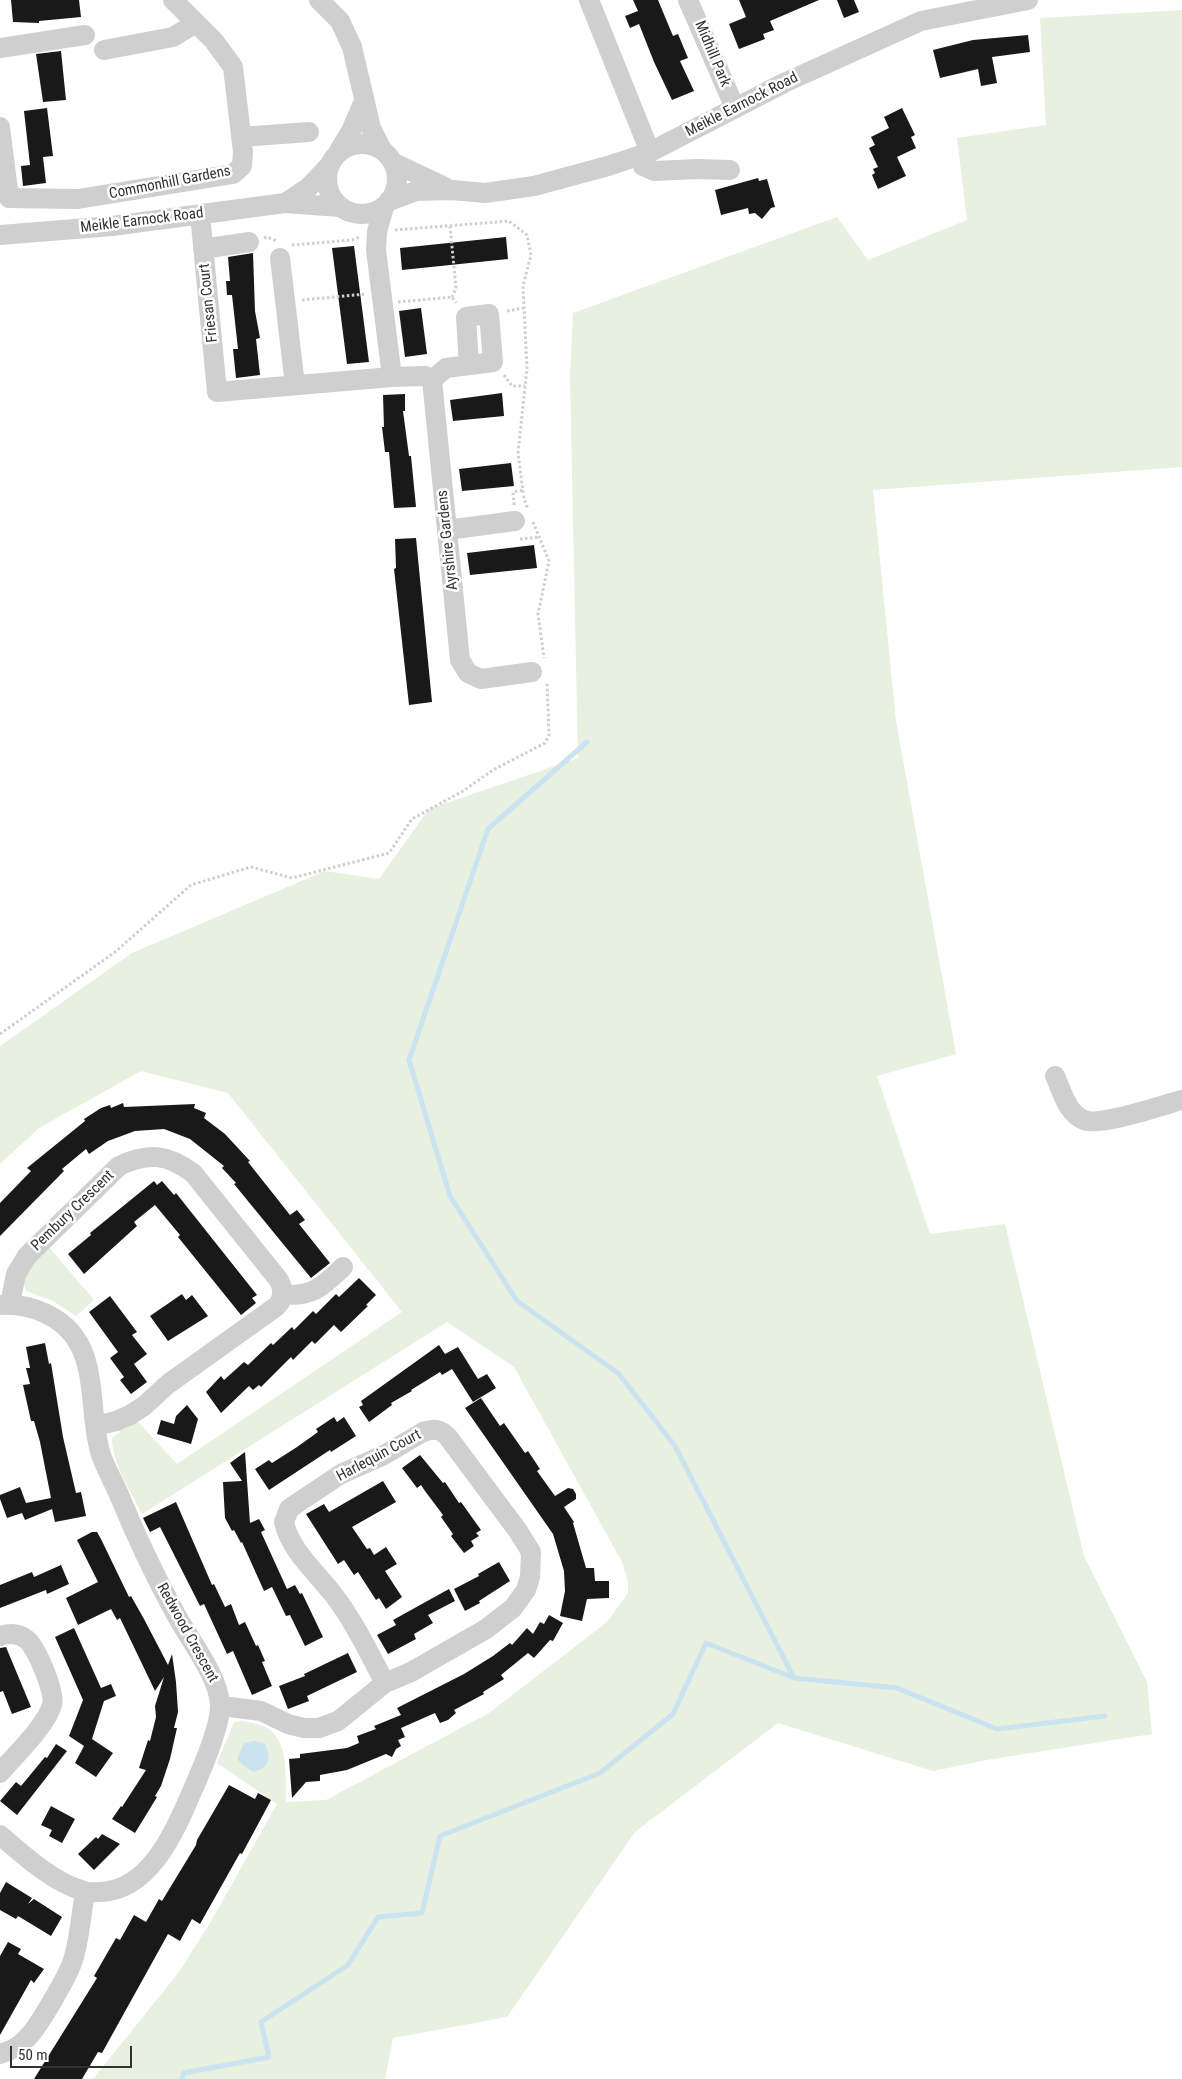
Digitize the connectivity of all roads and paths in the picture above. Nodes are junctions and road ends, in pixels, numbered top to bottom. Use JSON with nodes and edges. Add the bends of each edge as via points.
{"nodes":[{"id":1,"x":173,"y":0,"type":"edge"},
{"id":2,"x":319,"y":0,"type":"edge"},
{"id":3,"x":589,"y":0,"type":"edge"},
{"id":4,"x":688,"y":0,"type":"edge"},
{"id":5,"x":1028,"y":0,"type":"edge"},
{"id":6,"x":196,"y":23,"type":"junction"},
{"id":7,"x":85,"y":35,"type":"dead end"},
{"id":8,"x":0,"y":48,"type":"edge"},
{"id":9,"x":104,"y":50,"type":"dead end"},
{"id":10,"x":364,"y":101,"type":"junction"},
{"id":11,"x":735,"y":108,"type":"junction"},
{"id":12,"x":0,"y":127,"type":"edge"},
{"id":13,"x":309,"y":132,"type":"dead end"},
{"id":14,"x":241,"y":137,"type":"junction"},
{"id":15,"x":647,"y":153,"type":"junction"},
{"id":16,"x":388,"y":156,"type":"junction"},
{"id":17,"x":334,"y":159,"type":"junction"},
{"id":18,"x":730,"y":170,"type":"dead end"},
{"id":19,"x":452,"y":190,"type":"junction"},
{"id":20,"x":284,"y":203,"type":"junction"},
{"id":21,"x":387,"y":204,"type":"junction"},
{"id":22,"x":347,"y":210,"type":"junction"},
{"id":23,"x":200,"y":214,"type":"junction"},
{"id":24,"x":450,"y":226,"type":"junction"},
{"id":25,"x":0,"y":235,"type":"edge"},
{"id":26,"x":373,"y":238,"type":"junction"},
{"id":27,"x":249,"y":242,"type":"joint"},
{"id":28,"x":203,"y":249,"type":"junction"},
{"id":29,"x":283,"y":249,"type":"junction"},
{"id":30,"x":452,"y":297,"type":"junction"},
{"id":31,"x":382,"y":298,"type":"junction"},
{"id":32,"x":286,"y":302,"type":"junction"},
{"id":33,"x":466,"y":317,"type":"junction"},
{"id":34,"x":493,"y":362,"type":"junction"},
{"id":35,"x":469,"y":365,"type":"junction"},
{"id":36,"x":392,"y":377,"type":"junction"},
{"id":37,"x":432,"y":380,"type":"junction"},
{"id":38,"x":295,"y":385,"type":"junction"},
{"id":39,"x":525,"y":386,"type":"junction"},
{"id":40,"x":515,"y":521,"type":"dead end"},
{"id":41,"x":447,"y":530,"type":"junction"},
{"id":42,"x":541,"y":669,"type":"junction"},
{"id":43,"x":0,"y":1034,"type":"edge"},
{"id":44,"x":1055,"y":1076,"type":"dead end"},
{"id":45,"x":1182,"y":1100,"type":"edge"},
{"id":46,"x":343,"y":1267,"type":"dead end"},
{"id":47,"x":282,"y":1294,"type":"junction"},
{"id":48,"x":5,"y":1305,"type":"edge"},
{"id":49,"x":96,"y":1426,"type":"junction"},
{"id":50,"x":0,"y":1636,"type":"edge"},
{"id":51,"x":385,"y":1683,"type":"junction"},
{"id":52,"x":220,"y":1706,"type":"junction"},
{"id":53,"x":0,"y":1773,"type":"edge"},
{"id":54,"x":0,"y":1835,"type":"edge"},
{"id":55,"x":85,"y":1892,"type":"junction"},
{"id":56,"x":0,"y":2054,"type":"edge"}],
"edges":[{"from":1,"to":6,"type":"street","name":"Commonhill Gardens"},
{"from":2,"to":10,"type":"street","via":[[340,21],[352,47]]},
{"from":3,"to":15,"type":"street","via":[[622,79]]},
{"from":4,"to":11,"type":"street","name":"Midhill Park"},
{"from":5,"to":11,"type":"street","name":"Meikle Earnock Road","via":[[921,21]]},
{"from":6,"to":9,"type":"street","via":[[173,37]]},
{"from":6,"to":14,"type":"street","name":"Commonhill Gardens","via":[[233,67]]},
{"from":7,"to":8,"type":"street"},
{"from":10,"to":16,"type":"street","via":[[371,128]]},
{"from":10,"to":17,"type":"street","name":"Meikle Earnock Road"},
{"from":11,"to":15,"type":"street","name":"Meikle Earnock Road"},
{"from":12,"to":14,"type":"street","name":"Commonhill Gardens","via":[[9,198],[78,199],[233,174],[242,166]]},
{"from":13,"to":14,"type":"street"},
{"from":15,"to":18,"type":"street","via":[[643,166],[654,171]]},
{"from":15,"to":19,"type":"street","name":"Meikle Earnock Road","via":[[534,186],[485,193]]},
{"from":16,"to":17,"type":"street","via":[[369,144],[353,144]]},
{"from":16,"to":19,"type":"street","name":"Meikle Earnock Road"},
{"from":16,"to":21,"type":"street","via":[[398,179]]},
{"from":17,"to":20,"type":"street","name":"Meikle Earnock Road","via":[[309,187]]},
{"from":17,"to":22,"type":"street","via":[[326,179],[329,195]]},
{"from":19,"to":21,"type":"street","name":"Meikle Earnock Road","via":[[416,191]]},
{"from":20,"to":22,"type":"street","name":"Meikle Earnock Road"},
{"from":20,"to":23,"type":"street","name":"Meikle Earnock Road"},
{"from":21,"to":22,"type":"street","via":[[370,214]]},
{"from":21,"to":26,"type":"street"},
{"from":22,"to":26,"type":"street"},
{"from":23,"to":25,"type":"street","name":"Meikle Earnock Road","via":[[112,226]]},
{"from":23,"to":28,"type":"street","name":"Friesan Court"},
{"from":24,"to":26,"type":"path"},
{"from":24,"to":30,"type":"path","via":[[456,288]]},
{"from":24,"to":39,"type":"path","via":[[509,221],[527,235],[531,255],[523,286]]},
{"from":26,"to":29,"type":"path"},
{"from":26,"to":31,"type":"street"},
{"from":27,"to":28,"type":"street"},
{"from":27,"to":29,"type":"path","via":[[267,237]]},
{"from":28,"to":38,"type":"street","name":"Friesan Court","via":[[217,392]]},
{"from":29,"to":32,"type":"street"},
{"from":30,"to":31,"type":"path"},
{"from":30,"to":33,"type":"path"},
{"from":31,"to":32,"type":"path"},
{"from":31,"to":36,"type":"street"},
{"from":32,"to":38,"type":"street"},
{"from":33,"to":34,"type":"street","via":[[489,314]]},
{"from":33,"to":35,"type":"street"},
{"from":34,"to":35,"type":"street"},
{"from":34,"to":39,"type":"path","via":[[512,386]]},
{"from":35,"to":37,"type":"street","via":[[446,368]]},
{"from":36,"to":37,"type":"street","via":[[425,376]]},
{"from":36,"to":38,"type":"street"},
{"from":37,"to":41,"type":"street","name":"Ayrshire Gardens"},
{"from":39,"to":42,"type":"path","via":[[518,453],[524,499],[549,562],[538,614]]},
{"from":40,"to":41,"type":"street"},
{"from":41,"to":42,"type":"street","name":"Ayrshire Gardens","via":[[460,660],[468,672],[481,678]]},
{"from":42,"to":43,"type":"path","via":[[549,735],[545,744],[492,770],[463,791],[412,819],[388,853],[292,878],[251,867],[191,885],[115,952]]},
{"from":44,"to":45,"type":"street","via":[[1070,1109],[1084,1120],[1101,1122]]},
{"from":46,"to":47,"type":"street","via":[[313,1292],[293,1296]]},
{"from":47,"to":48,"type":"street","name":"Pembury Crescent","via":[[278,1279],[193,1173],[179,1163],[152,1156],[119,1166],[27,1256],[16,1274]]},
{"from":47,"to":49,"type":"street","via":[[276,1306],[168,1384],[144,1406],[116,1421]]},
{"from":48,"to":49,"type":"street","name":"Redwood Crescent","via":[[42,1312],[70,1331],[85,1359]]},
{"from":49,"to":52,"type":"street","name":"Redwood Crescent","via":[[101,1454],[127,1514],[161,1588],[214,1680]]},
{"from":50,"to":53,"type":"street","via":[[16,1634],[31,1644],[54,1701],[43,1723]]},
{"from":51,"to":51,"type":"street","name":"Harlequin Court","via":[[352,1621],[333,1593],[312,1571],[285,1529],[284,1522],[289,1509],[341,1474],[384,1455],[423,1432],[437,1430],[448,1437],[526,1542],[531,1552],[530,1577],[520,1601],[503,1617],[456,1647]]},
{"from":51,"to":52,"type":"street","name":"Harlequin Court","via":[[338,1721],[319,1728],[288,1724],[262,1711]]},
{"from":52,"to":55,"type":"street","name":"Redwood Crescent","via":[[214,1735],[187,1804],[150,1866],[132,1883],[110,1892]]},
{"from":54,"to":55,"type":"street","name":"Redwood Crescent","via":[[64,1883]]},
{"from":55,"to":56,"type":"street","via":[[70,1968],[33,2032],[22,2044]]}]}
